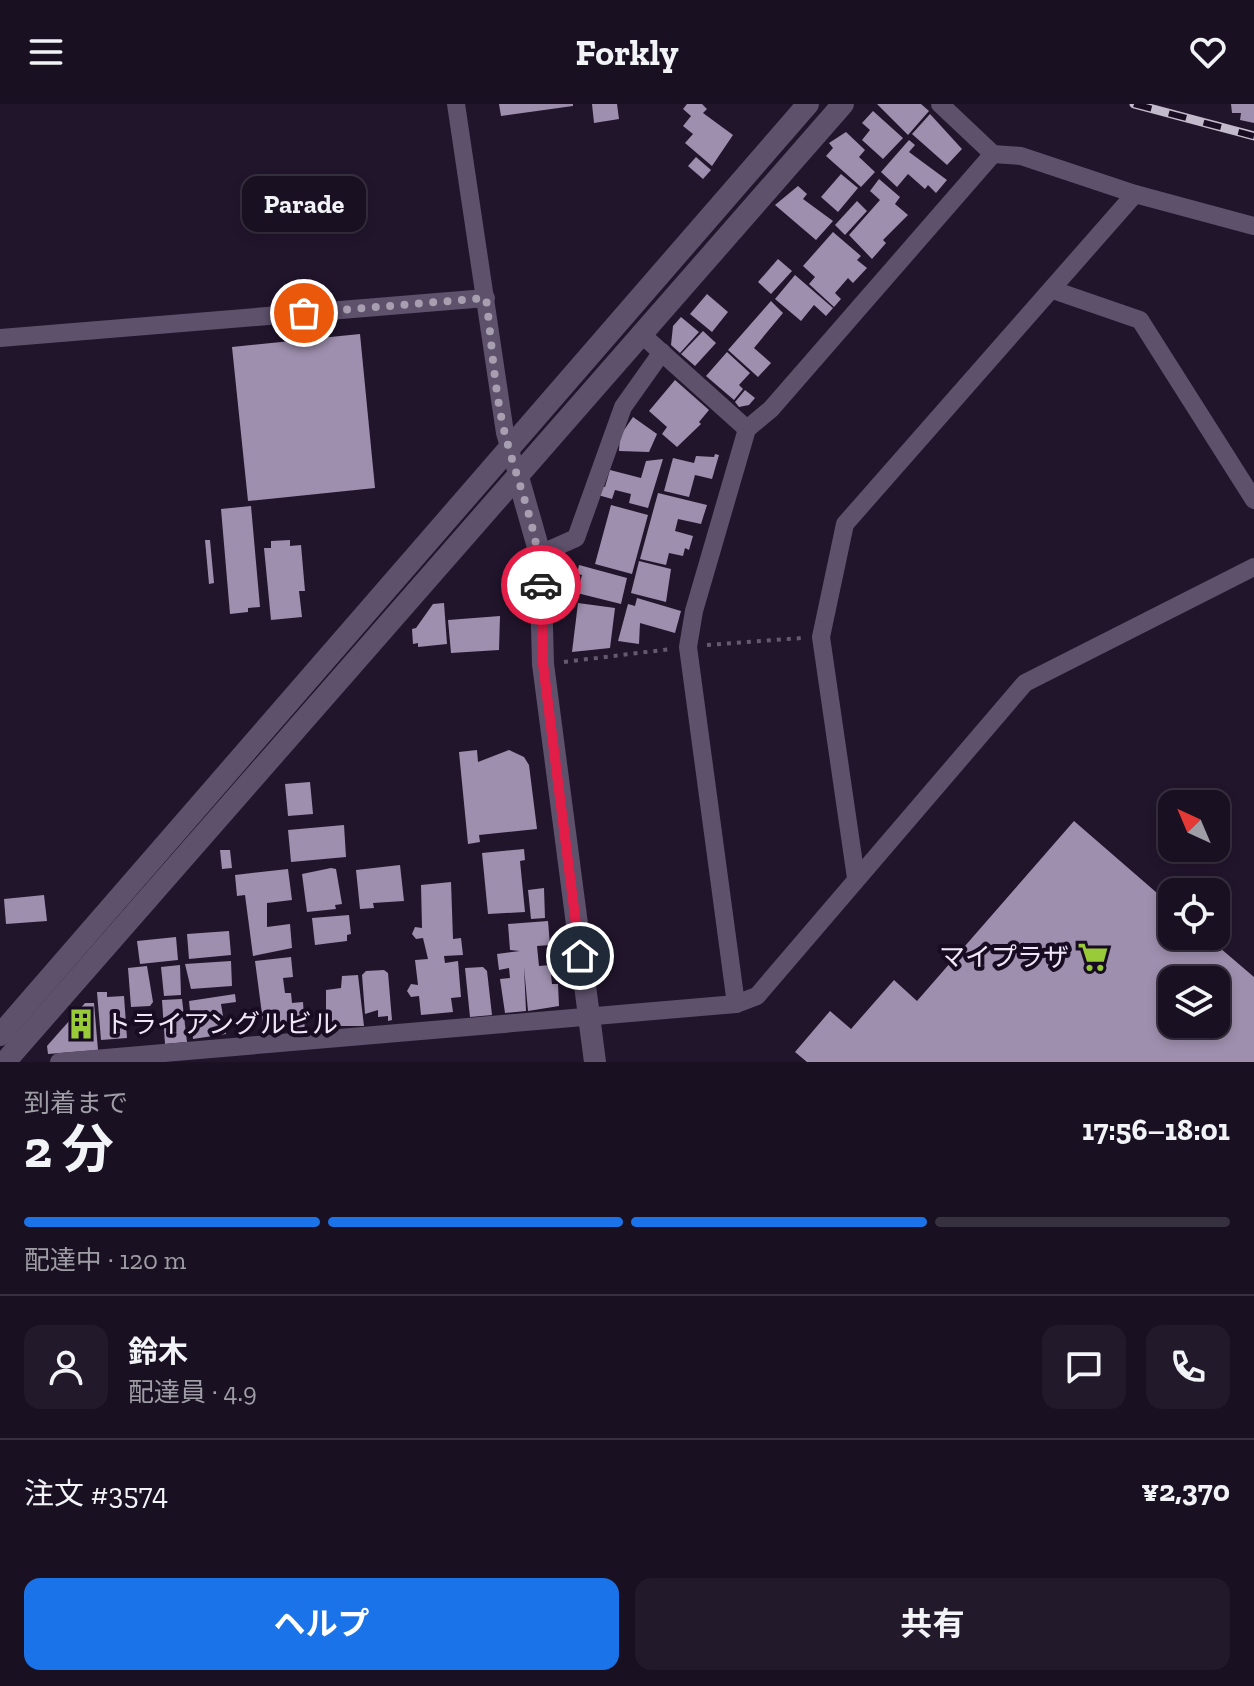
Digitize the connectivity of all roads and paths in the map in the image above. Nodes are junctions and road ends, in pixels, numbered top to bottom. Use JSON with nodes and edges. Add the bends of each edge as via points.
{"nodes":[{"id":1,"x":456,"y":104,"type":"edge"},
{"id":2,"x":808,"y":104,"type":"edge"},
{"id":3,"x":843,"y":104,"type":"edge"},
{"id":4,"x":940,"y":104,"type":"edge"},
{"id":5,"x":993,"y":154,"type":"junction"},
{"id":6,"x":1135,"y":194,"type":"junction"},
{"id":7,"x":1254,"y":226,"type":"edge"},
{"id":8,"x":1053,"y":290,"type":"junction"},
{"id":9,"x":486,"y":298,"type":"junction"},
{"id":10,"x":640,"y":333,"type":"junction"},
{"id":11,"x":0,"y":338,"type":"edge"},
{"id":12,"x":662,"y":352,"type":"junction"},
{"id":13,"x":747,"y":429,"type":"junction"},
{"id":14,"x":510,"y":448,"type":"junction"},
{"id":15,"x":518,"y":477,"type":"junction"},
{"id":16,"x":1254,"y":500,"type":"edge"},
{"id":17,"x":540,"y":554,"type":"junction"},
{"id":18,"x":1254,"y":567,"type":"edge"},
{"id":19,"x":856,"y":878,"type":"junction"},
{"id":20,"x":736,"y":1004,"type":"junction"},
{"id":21,"x":588,"y":1015,"type":"junction"},
{"id":22,"x":0,"y":1035,"type":"edge"},
{"id":23,"x":5,"y":1062,"type":"edge"},
{"id":24,"x":59,"y":1062,"type":"edge"},
{"id":25,"x":595,"y":1062,"type":"edge"}],
"edges":[{"from":1,"to":9,"type":"street"},
{"from":2,"to":14,"type":"street"},
{"from":3,"to":10,"type":"street"},
{"from":4,"to":5,"type":"street"},
{"from":5,"to":6,"type":"street","via":[[1021,156]]},
{"from":5,"to":13,"type":"street","via":[[771,409]]},
{"from":6,"to":7,"type":"street"},
{"from":6,"to":8,"type":"street"},
{"from":8,"to":16,"type":"street","via":[[1140,320]]},
{"from":8,"to":19,"type":"street","via":[[845,524],[821,637]]},
{"from":9,"to":11,"type":"street"},
{"from":9,"to":14,"type":"street"},
{"from":10,"to":12,"type":"street"},
{"from":10,"to":15,"type":"street"},
{"from":12,"to":13,"type":"street"},
{"from":12,"to":17,"type":"street","via":[[623,407],[576,538]]},
{"from":13,"to":20,"type":"street","via":[[688,647]]},
{"from":14,"to":15,"type":"street"},
{"from":14,"to":22,"type":"street"},
{"from":15,"to":17,"type":"street"},
{"from":15,"to":23,"type":"street"},
{"from":17,"to":21,"type":"street","via":[[543,664]]},
{"from":18,"to":19,"type":"street","via":[[1025,683]]},
{"from":19,"to":20,"type":"street","via":[[757,996]]},
{"from":20,"to":21,"type":"street"},
{"from":21,"to":24,"type":"street"},
{"from":21,"to":25,"type":"street"}]}
